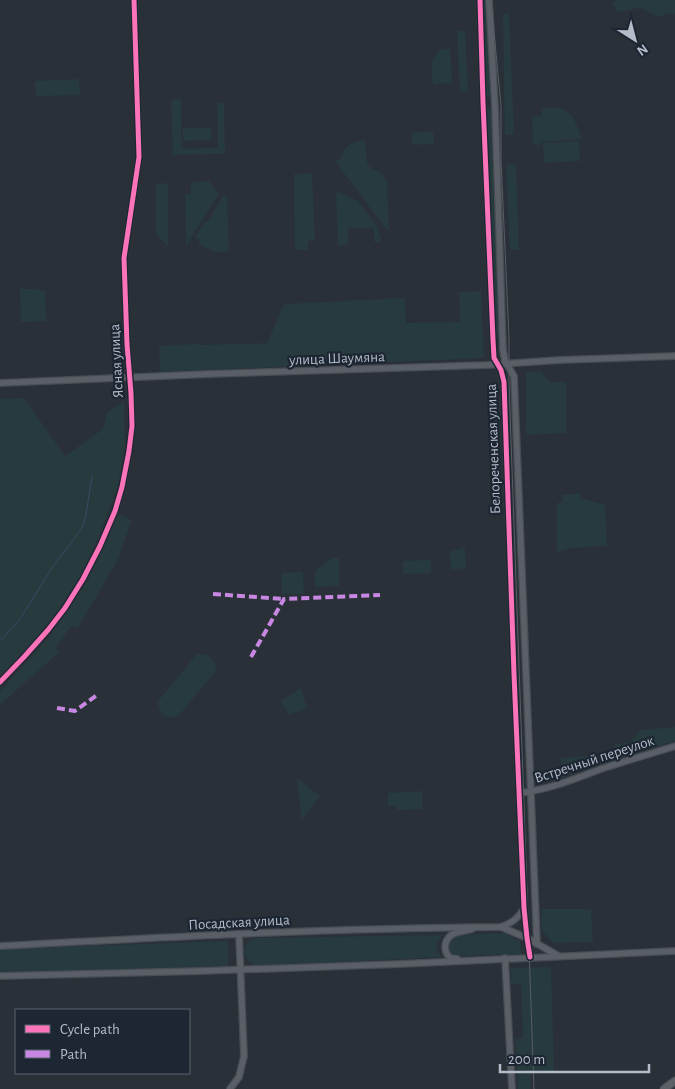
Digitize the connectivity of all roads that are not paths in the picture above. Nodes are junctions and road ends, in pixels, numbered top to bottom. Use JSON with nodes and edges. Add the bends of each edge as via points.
{"nodes":[{"id":1,"x":134,"y":0,"type":"edge"},
{"id":2,"x":480,"y":0,"type":"edge"},
{"id":3,"x":489,"y":0,"type":"edge"},
{"id":4,"x":675,"y":356,"type":"edge"},
{"id":5,"x":498,"y":364,"type":"junction"},
{"id":6,"x":506,"y":364,"type":"junction"},
{"id":7,"x":129,"y":378,"type":"junction"},
{"id":8,"x":0,"y":383,"type":"edge"},
{"id":9,"x":0,"y":682,"type":"edge"},
{"id":10,"x":675,"y":746,"type":"edge"},
{"id":11,"x":530,"y":792,"type":"junction"},
{"id":12,"x":519,"y":793,"type":"junction"},
{"id":13,"x":524,"y":908,"type":"junction"},
{"id":14,"x":479,"y":927,"type":"junction"},
{"id":15,"x":501,"y":927,"type":"junction"},
{"id":16,"x":239,"y":934,"type":"junction"},
{"id":17,"x":527,"y":938,"type":"junction"},
{"id":18,"x":537,"y":944,"type":"junction"},
{"id":19,"x":0,"y":946,"type":"edge"},
{"id":20,"x":675,"y":951,"type":"edge"},
{"id":21,"x":558,"y":956,"type":"junction"},
{"id":22,"x":530,"y":957,"type":"junction"},
{"id":23,"x":505,"y":958,"type":"junction"},
{"id":24,"x":478,"y":960,"type":"junction"},
{"id":25,"x":240,"y":970,"type":"junction"},
{"id":26,"x":0,"y":976,"type":"edge"},
{"id":27,"x":675,"y":1081,"type":"edge"},
{"id":28,"x":230,"y":1089,"type":"edge"},
{"id":29,"x":512,"y":1089,"type":"edge"},
{"id":30,"x":664,"y":1089,"type":"edge"}],
"edges":[{"from":1,"to":7,"type":"street","name":"Ясная улица","via":[[139,157],[124,258]]},
{"from":2,"to":5,"type":"street","name":"Белореченская улица","via":[[493,340],[494,358]]},
{"from":3,"to":6,"type":"street","name":"Белореченская улица"},
{"from":4,"to":6,"type":"street","name":"улица Шаумяна"},
{"from":5,"to":6,"type":"street","name":"улица Шаумяна"},
{"from":5,"to":7,"type":"street","name":"улица Шаумяна"},
{"from":5,"to":12,"type":"street","name":"Белореченская улица","via":[[505,398]]},
{"from":6,"to":11,"type":"street","name":"Белореченская улица","via":[[514,376]]},
{"from":7,"to":8,"type":"street","name":"улица Шаумяна"},
{"from":7,"to":9,"type":"street","name":"Ясная улица","via":[[132,426],[115,511],[83,579],[65,608]]},
{"from":10,"to":11,"type":"street","name":"Встречный переулок"},
{"from":11,"to":12,"type":"street","name":"Встречный переулок"},
{"from":11,"to":18,"type":"street","name":"Белореченская улица"},
{"from":12,"to":13,"type":"street","name":"Белореченская улица"},
{"from":13,"to":15,"type":"street","via":[[516,919]]},
{"from":13,"to":17,"type":"street"},
{"from":14,"to":15,"type":"street","name":"Посадская улица"},
{"from":14,"to":16,"type":"street","name":"Посадская улица"},
{"from":14,"to":24,"type":"street","name":"Посадская улица","via":[[455,933],[445,946],[450,958]]},
{"from":15,"to":17,"type":"street","name":"Посадская улица"},
{"from":16,"to":19,"type":"street","name":"Посадская улица"},
{"from":16,"to":25,"type":"street"},
{"from":17,"to":18,"type":"street","name":"Посадская улица"},
{"from":17,"to":22,"type":"street"},
{"from":18,"to":21,"type":"street","name":"Посадская улица"},
{"from":18,"to":22,"type":"street"},
{"from":20,"to":21,"type":"street","name":"Посадская улица"},
{"from":21,"to":22,"type":"street","name":"Посадская улица"},
{"from":22,"to":23,"type":"street","name":"Посадская улица"},
{"from":23,"to":24,"type":"street","name":"Посадская улица"},
{"from":23,"to":29,"type":"street"},
{"from":24,"to":25,"type":"street","name":"Посадская улица"},
{"from":25,"to":26,"type":"street","name":"Посадская улица"},
{"from":25,"to":28,"type":"street","via":[[244,1056],[240,1077]]},
{"from":27,"to":30,"type":"main road"}]}
